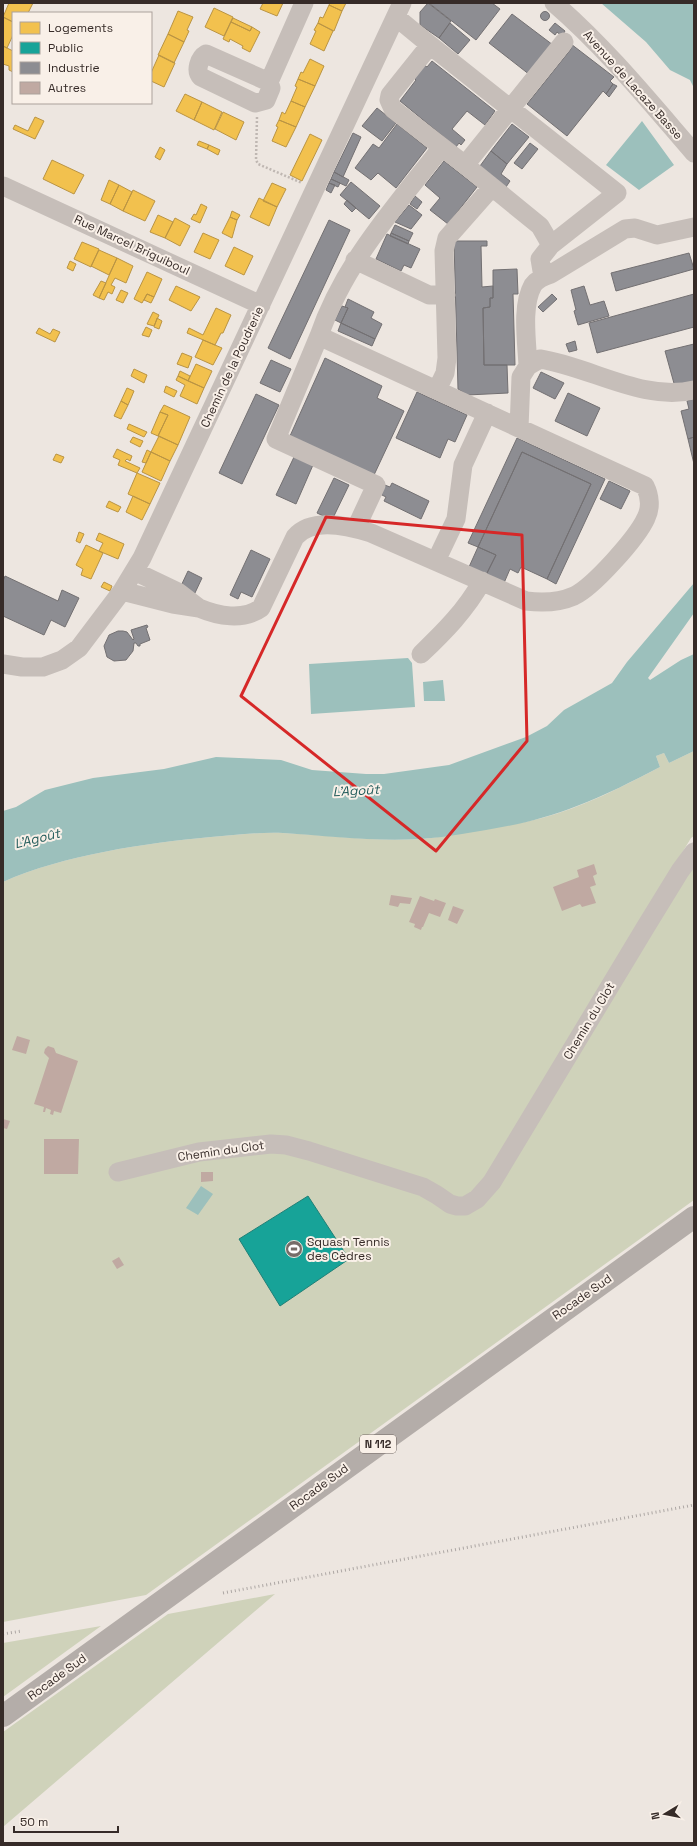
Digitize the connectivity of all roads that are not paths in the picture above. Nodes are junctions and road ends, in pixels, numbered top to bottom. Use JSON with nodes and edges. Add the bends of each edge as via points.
{"nodes":[{"id":1,"x":304,"y":3,"type":"edge"},
{"id":2,"x":554,"y":3,"type":"edge"},
{"id":3,"x":399,"y":10,"type":"edge"},
{"id":4,"x":564,"y":42,"type":"dead end"},
{"id":5,"x":430,"y":46,"type":"junction"},
{"id":6,"x":269,"y":82,"type":"junction"},
{"id":7,"x":510,"y":109,"type":"junction"},
{"id":8,"x":442,"y":147,"type":"junction"},
{"id":9,"x":694,"y":153,"type":"edge"},
{"id":10,"x":464,"y":165,"type":"junction"},
{"id":11,"x":3,"y":186,"type":"edge"},
{"id":12,"x":492,"y":187,"type":"junction"},
{"id":13,"x":694,"y":227,"type":"edge"},
{"id":14,"x":551,"y":245,"type":"junction"},
{"id":15,"x":355,"y":260,"type":"junction"},
{"id":16,"x":543,"y":277,"type":"junction"},
{"id":17,"x":446,"y":295,"type":"junction"},
{"id":18,"x":261,"y":305,"type":"junction"},
{"id":19,"x":319,"y":336,"type":"junction"},
{"id":20,"x":528,"y":366,"type":"junction"},
{"id":21,"x":438,"y":390,"type":"junction"},
{"id":22,"x":694,"y":390,"type":"edge"},
{"id":23,"x":487,"y":413,"type":"junction"},
{"id":24,"x":519,"y":428,"type":"junction"},
{"id":25,"x":356,"y":528,"type":"junction"},
{"id":26,"x":436,"y":561,"type":"junction"},
{"id":27,"x":134,"y":571,"type":"junction"},
{"id":28,"x":482,"y":581,"type":"junction"},
{"id":29,"x":122,"y":591,"type":"junction"},
{"id":30,"x":199,"y":608,"type":"junction"},
{"id":31,"x":421,"y":654,"type":"dead end"},
{"id":32,"x":3,"y":664,"type":"edge"},
{"id":33,"x":694,"y":852,"type":"edge"},
{"id":34,"x":118,"y":1172,"type":"dead end"},
{"id":35,"x":694,"y":1217,"type":"edge"},
{"id":36,"x":3,"y":1716,"type":"edge"}],
"edges":[{"from":1,"to":6,"type":"street"},
{"from":2,"to":9,"type":"street","name":"Avenue de Lacaze Basse","via":[[624,71]]},
{"from":3,"to":5,"type":"street"},
{"from":3,"to":18,"type":"street","name":"Chemin de la Poudrerie"},
{"from":4,"to":7,"type":"street"},
{"from":5,"to":7,"type":"street"},
{"from":5,"to":8,"type":"street","via":[[390,95],[389,100],[393,109]]},
{"from":6,"to":6,"type":"street","via":[[210,55],[203,56],[197,70],[201,77],[258,103],[266,100],[271,88]]},
{"from":7,"to":10,"type":"street"},
{"from":7,"to":14,"type":"street","via":[[617,193]]},
{"from":8,"to":10,"type":"street"},
{"from":8,"to":15,"type":"street"},
{"from":10,"to":12,"type":"street"},
{"from":11,"to":18,"type":"street","name":"Rue Marcel Briguiboul"},
{"from":12,"to":14,"type":"street","via":[[540,226]]},
{"from":12,"to":17,"type":"street","via":[[447,238],[444,251]]},
{"from":13,"to":16,"type":"street","via":[[657,235],[635,228],[625,229]]},
{"from":14,"to":16,"type":"street","via":[[540,259]]},
{"from":15,"to":17,"type":"street","via":[[429,295]]},
{"from":15,"to":19,"type":"street","via":[[338,291]]},
{"from":16,"to":20,"type":"street","via":[[534,284],[526,304]]},
{"from":17,"to":21,"type":"street","via":[[447,358],[445,373]]},
{"from":18,"to":27,"type":"street","name":"Chemin de la Poudrerie"},
{"from":19,"to":21,"type":"street"},
{"from":19,"to":25,"type":"street","via":[[276,439],[376,485]]},
{"from":20,"to":22,"type":"street","via":[[540,359],[655,392],[679,394]]},
{"from":20,"to":24,"type":"street","via":[[521,378]]},
{"from":21,"to":23,"type":"street"},
{"from":23,"to":24,"type":"street"},
{"from":23,"to":26,"type":"street","via":[[463,465],[456,519]]},
{"from":24,"to":28,"type":"street","via":[[646,486],[650,506],[647,518],[634,537],[589,587],[574,596],[550,603],[532,602]]},
{"from":25,"to":26,"type":"street"},
{"from":25,"to":30,"type":"street","via":[[330,525],[312,526],[301,530],[295,537],[261,608],[253,614],[239,616],[212,613]]},
{"from":26,"to":28,"type":"street"},
{"from":27,"to":29,"type":"street","name":"Chemin de la Poudrerie"},
{"from":27,"to":30,"type":"street","via":[[178,592]]},
{"from":28,"to":31,"type":"street","via":[[472,600]]},
{"from":29,"to":30,"type":"street"},
{"from":29,"to":32,"type":"street","name":"Chemin de la Poudrerie","via":[[79,648],[62,660],[43,667]]},
{"from":33,"to":34,"type":"street","name":"Chemin du Clot","via":[[486,1190],[461,1198],[437,1194],[407,1182],[286,1145],[271,1144],[199,1152]]},
{"from":35,"to":36,"type":"main road","name":"Rocade Sud","number":"N 112"}]}
